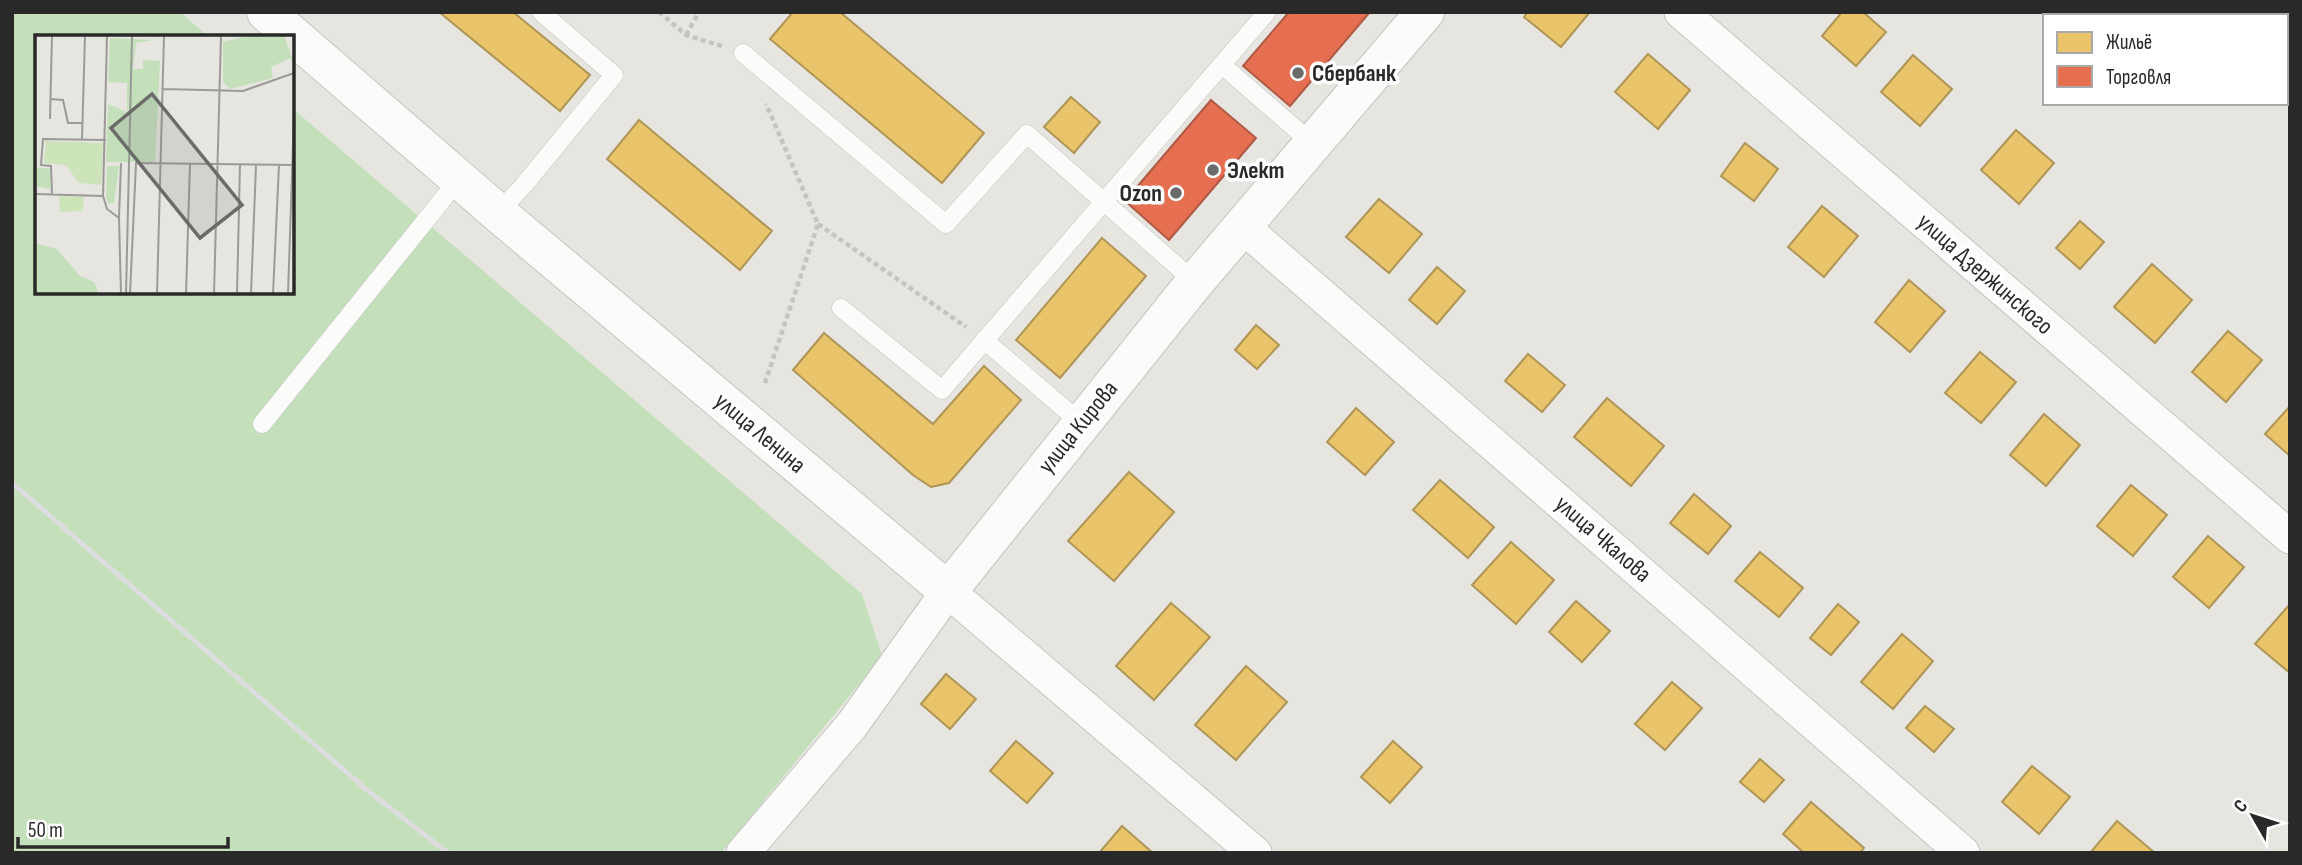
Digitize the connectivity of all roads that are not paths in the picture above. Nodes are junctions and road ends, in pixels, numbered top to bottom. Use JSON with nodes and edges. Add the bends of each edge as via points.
{"nodes":[{"id":1,"x":266,"y":12,"type":"edge"},
{"id":2,"x":541,"y":12,"type":"edge"},
{"id":3,"x":1267,"y":12,"type":"edge"},
{"id":4,"x":1681,"y":12,"type":"edge"},
{"id":5,"x":1423,"y":13,"type":"edge"},
{"id":6,"x":293,"y":35,"type":"edge"},
{"id":7,"x":294,"y":36,"type":"edge"},
{"id":8,"x":743,"y":53,"type":"road end"},
{"id":9,"x":1222,"y":65,"type":"junction"},
{"id":10,"x":1313,"y":144,"type":"junction"},
{"id":11,"x":459,"y":179,"type":"junction"},
{"id":12,"x":1104,"y":201,"type":"junction"},
{"id":13,"x":498,"y":213,"type":"junction"},
{"id":14,"x":1242,"y":226,"type":"junction"},
{"id":15,"x":1195,"y":282,"type":"junction"},
{"id":16,"x":841,"y":309,"type":"dead end"},
{"id":17,"x":984,"y":340,"type":"junction"},
{"id":18,"x":1081,"y":422,"type":"junction"},
{"id":19,"x":262,"y":425,"type":"dead end"},
{"id":20,"x":2290,"y":537,"type":"edge"},
{"id":21,"x":948,"y":591,"type":"junction"},
{"id":22,"x":743,"y":853,"type":"edge"},
{"id":23,"x":1255,"y":853,"type":"edge"},
{"id":24,"x":1963,"y":853,"type":"edge"}],
"edges":[{"from":1,"to":6,"type":"street","name":"улица Ленина"},
{"from":2,"to":13,"type":"lane","via":[[614,75]]},
{"from":3,"to":9,"type":"lane"},
{"from":4,"to":20,"type":"street","name":"улица Дзержинского"},
{"from":5,"to":10,"type":"street","name":"улица Кирова"},
{"from":7,"to":11,"type":"street","name":"улица Ленина"},
{"from":8,"to":12,"type":"lane","via":[[946,224],[1027,134]]},
{"from":9,"to":10,"type":"lane"},
{"from":9,"to":12,"type":"lane"},
{"from":10,"to":14,"type":"street","name":"улица Кирова"},
{"from":11,"to":13,"type":"street","name":"улица Ленина"},
{"from":11,"to":19,"type":"lane"},
{"from":12,"to":15,"type":"lane"},
{"from":12,"to":17,"type":"lane"},
{"from":13,"to":21,"type":"street","name":"улица Ленина"},
{"from":14,"to":15,"type":"street","name":"улица Кирова"},
{"from":14,"to":24,"type":"street","name":"улица Чкалова"},
{"from":15,"to":18,"type":"street","name":"улица Кирова"},
{"from":16,"to":17,"type":"lane","via":[[942,390]]},
{"from":17,"to":18,"type":"lane"},
{"from":18,"to":21,"type":"street","name":"улица Кирова"},
{"from":21,"to":22,"type":"street","name":"улица Кирова","via":[[852,725]]},
{"from":21,"to":23,"type":"street","name":"улица Ленина"}]}
